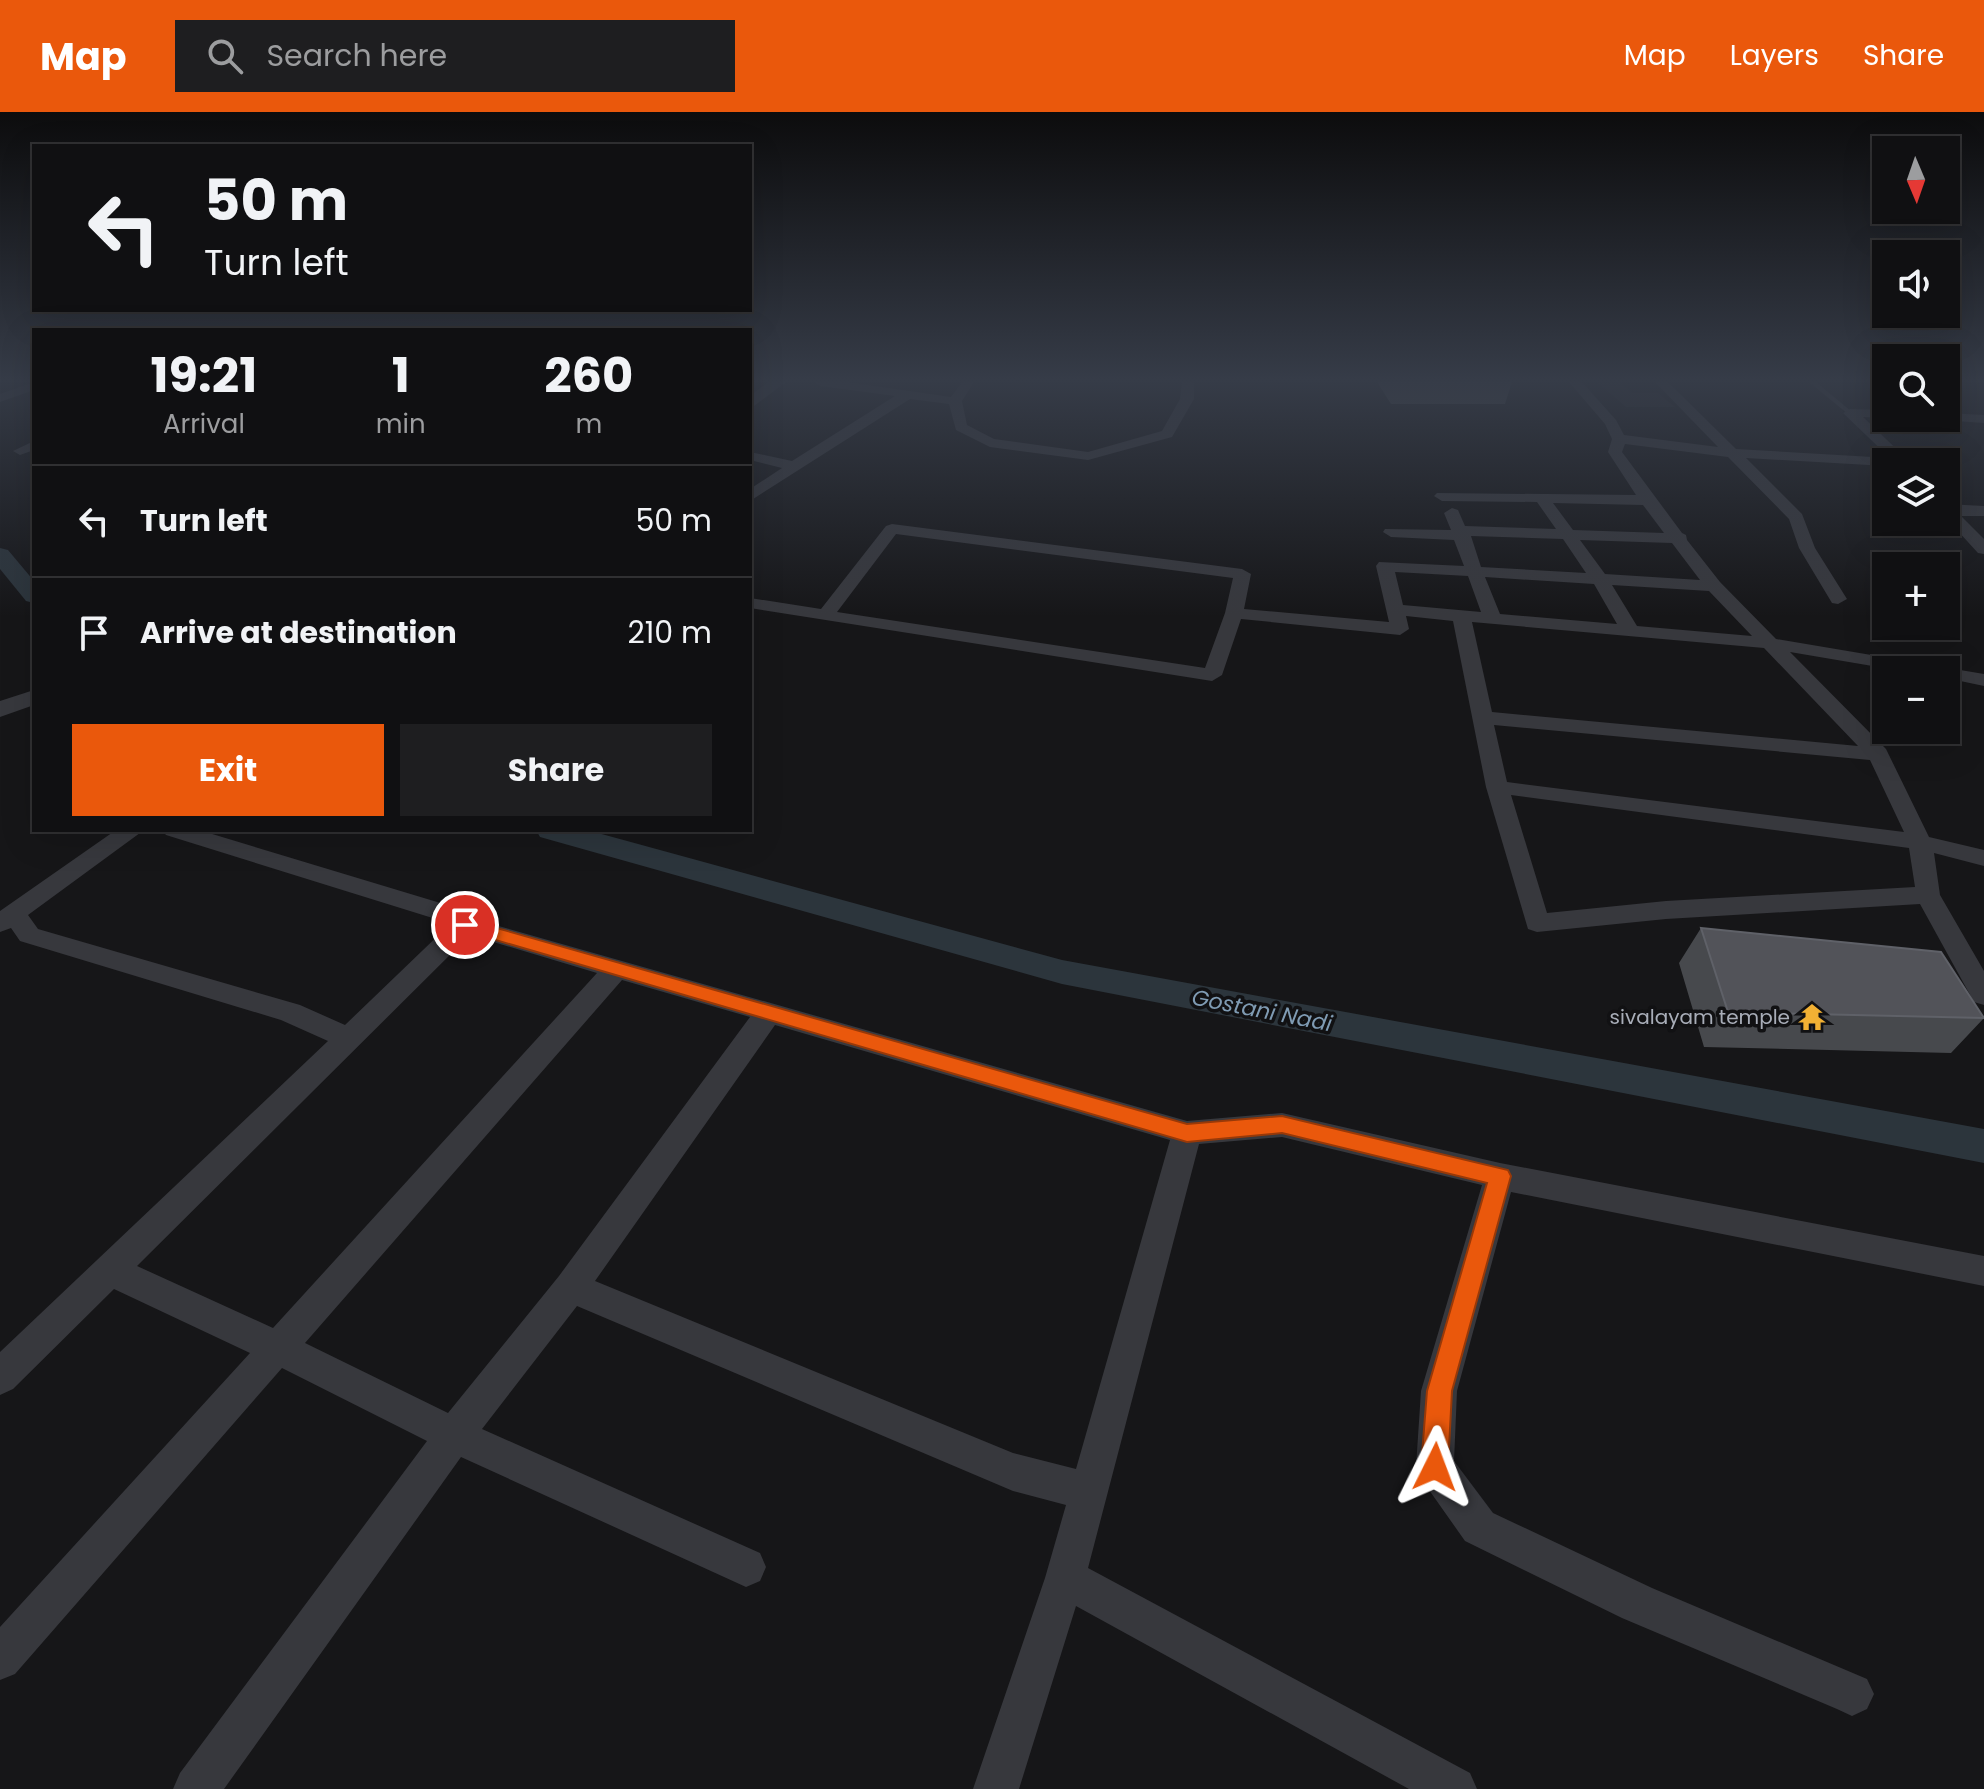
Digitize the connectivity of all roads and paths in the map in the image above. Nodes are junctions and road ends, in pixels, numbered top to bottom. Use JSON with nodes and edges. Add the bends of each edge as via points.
{"nodes":[{"id":1,"x":769,"y":460,"type":"edge"},
{"id":2,"x":803,"y":460,"type":"edge"},
{"id":3,"x":1621,"y":460,"type":"edge"},
{"id":4,"x":1736,"y":460,"type":"edge"},
{"id":5,"x":794,"y":466,"type":"junction"},
{"id":6,"x":752,"y":495,"type":"edge"},
{"id":7,"x":1442,"y":496,"type":"dead end"},
{"id":8,"x":1542,"y":498,"type":"junction"},
{"id":9,"x":1647,"y":500,"type":"junction"},
{"id":10,"x":1960,"y":510,"type":"edge"},
{"id":11,"x":1984,"y":511,"type":"edge"},
{"id":12,"x":1452,"y":513,"type":"dead end"},
{"id":13,"x":1960,"y":524,"type":"edge"},
{"id":14,"x":1391,"y":532,"type":"dead end"},
{"id":15,"x":1462,"y":534,"type":"junction"},
{"id":16,"x":1570,"y":536,"type":"junction"},
{"id":17,"x":1680,"y":538,"type":"junction"},
{"id":18,"x":1984,"y":549,"type":"edge"},
{"id":19,"x":1477,"y":574,"type":"junction"},
{"id":20,"x":1600,"y":580,"type":"junction"},
{"id":21,"x":1714,"y":586,"type":"junction"},
{"id":22,"x":1838,"y":599,"type":"dead end"},
{"id":23,"x":752,"y":603,"type":"edge"},
{"id":24,"x":1396,"y":610,"type":"junction"},
{"id":25,"x":1234,"y":613,"type":"junction"},
{"id":26,"x":1461,"y":614,"type":"junction"},
{"id":27,"x":825,"y":616,"type":"junction"},
{"id":28,"x":1493,"y":619,"type":"junction"},
{"id":29,"x":1630,"y":630,"type":"junction"},
{"id":30,"x":1767,"y":643,"type":"junction"},
{"id":31,"x":1872,"y":660,"type":"edge"},
{"id":32,"x":1960,"y":675,"type":"edge"},
{"id":33,"x":1984,"y":680,"type":"edge"},
{"id":34,"x":1485,"y":718,"type":"junction"},
{"id":35,"x":1878,"y":754,"type":"junction"},
{"id":36,"x":1497,"y":787,"type":"junction"},
{"id":37,"x":129,"y":832,"type":"edge"},
{"id":38,"x":181,"y":832,"type":"edge"},
{"id":39,"x":1920,"y":842,"type":"junction"},
{"id":40,"x":1984,"y":858,"type":"edge"},
{"id":41,"x":1928,"y":895,"type":"junction"},
{"id":42,"x":7,"y":919,"type":"edge"},
{"id":43,"x":465,"y":925,"type":"junction"},
{"id":44,"x":618,"y":967,"type":"junction"},
{"id":45,"x":1984,"y":995,"type":"edge"},
{"id":46,"x":770,"y":1011,"type":"junction"},
{"id":47,"x":350,"y":1039,"type":"junction"},
{"id":48,"x":1187,"y":1133,"type":"junction"},
{"id":49,"x":1500,"y":1176,"type":"junction"},
{"id":50,"x":109,"y":1270,"type":"junction"},
{"id":51,"x":1984,"y":1271,"type":"edge"},
{"id":52,"x":571,"y":1287,"type":"junction"},
{"id":53,"x":278,"y":1348,"type":"junction"},
{"id":54,"x":0,"y":1377,"type":"edge"},
{"id":55,"x":454,"y":1435,"type":"junction"},
{"id":56,"x":1088,"y":1491,"type":"junction"},
{"id":57,"x":746,"y":1567,"type":"dead end"},
{"id":58,"x":1065,"y":1578,"type":"junction"},
{"id":59,"x":0,"y":1659,"type":"edge"},
{"id":60,"x":1852,"y":1694,"type":"dead end"},
{"id":61,"x":196,"y":1789,"type":"edge"},
{"id":62,"x":996,"y":1789,"type":"edge"},
{"id":63,"x":1454,"y":1789,"type":"edge"}],
"edges":[{"from":1,"to":5,"type":"street"},
{"from":2,"to":5,"type":"street"},
{"from":3,"to":9,"type":"street"},
{"from":4,"to":22,"type":"street","via":[[1796,517],[1807,548]]},
{"from":5,"to":6,"type":"street"},
{"from":7,"to":8,"type":"street"},
{"from":8,"to":9,"type":"street"},
{"from":8,"to":16,"type":"street"},
{"from":9,"to":17,"type":"street"},
{"from":10,"to":11,"type":"street"},
{"from":12,"to":15,"type":"street"},
{"from":13,"to":18,"type":"street"},
{"from":14,"to":15,"type":"street"},
{"from":15,"to":16,"type":"street"},
{"from":15,"to":19,"type":"street"},
{"from":16,"to":17,"type":"street"},
{"from":16,"to":20,"type":"street"},
{"from":17,"to":21,"type":"street"},
{"from":19,"to":20,"type":"street"},
{"from":19,"to":24,"type":"street","via":[[1385,566]]},
{"from":19,"to":28,"type":"street"},
{"from":20,"to":21,"type":"street"},
{"from":20,"to":29,"type":"street"},
{"from":21,"to":30,"type":"street"},
{"from":23,"to":27,"type":"street"},
{"from":24,"to":25,"type":"street","via":[[1400,629]]},
{"from":24,"to":26,"type":"street"},
{"from":25,"to":27,"type":"street","via":[[1212,675]]},
{"from":25,"to":27,"type":"street","via":[[1242,574],[892,529]]},
{"from":26,"to":28,"type":"street"},
{"from":26,"to":34,"type":"street"},
{"from":28,"to":29,"type":"street"},
{"from":29,"to":30,"type":"street"},
{"from":30,"to":31,"type":"street"},
{"from":30,"to":35,"type":"street"},
{"from":32,"to":33,"type":"street"},
{"from":34,"to":35,"type":"street"},
{"from":34,"to":36,"type":"street"},
{"from":35,"to":39,"type":"street"},
{"from":36,"to":39,"type":"street"},
{"from":36,"to":41,"type":"street","via":[[1537,923]]},
{"from":37,"to":42,"type":"street"},
{"from":38,"to":43,"type":"street","via":[[448,914]]},
{"from":39,"to":40,"type":"street"},
{"from":39,"to":41,"type":"street"},
{"from":41,"to":45,"type":"street"},
{"from":42,"to":47,"type":"street","via":[[29,935],[290,1012]]},
{"from":43,"to":44,"type":"street"},
{"from":43,"to":47,"type":"street"},
{"from":44,"to":46,"type":"street"},
{"from":44,"to":53,"type":"street"},
{"from":46,"to":48,"type":"street"},
{"from":46,"to":52,"type":"street"},
{"from":47,"to":50,"type":"street"},
{"from":48,"to":49,"type":"street","via":[[1282,1125]]},
{"from":48,"to":56,"type":"street"},
{"from":49,"to":51,"type":"street"},
{"from":49,"to":60,"type":"street","via":[[1439,1391],[1435,1467],[1479,1527],[1637,1603]]},
{"from":50,"to":53,"type":"street"},
{"from":50,"to":54,"type":"street"},
{"from":52,"to":55,"type":"street"},
{"from":52,"to":56,"type":"street","via":[[1013,1472]]},
{"from":53,"to":55,"type":"street"},
{"from":53,"to":59,"type":"street"},
{"from":55,"to":57,"type":"street"},
{"from":55,"to":61,"type":"street"},
{"from":56,"to":58,"type":"street"},
{"from":58,"to":62,"type":"street"},
{"from":58,"to":63,"type":"street"}]}
